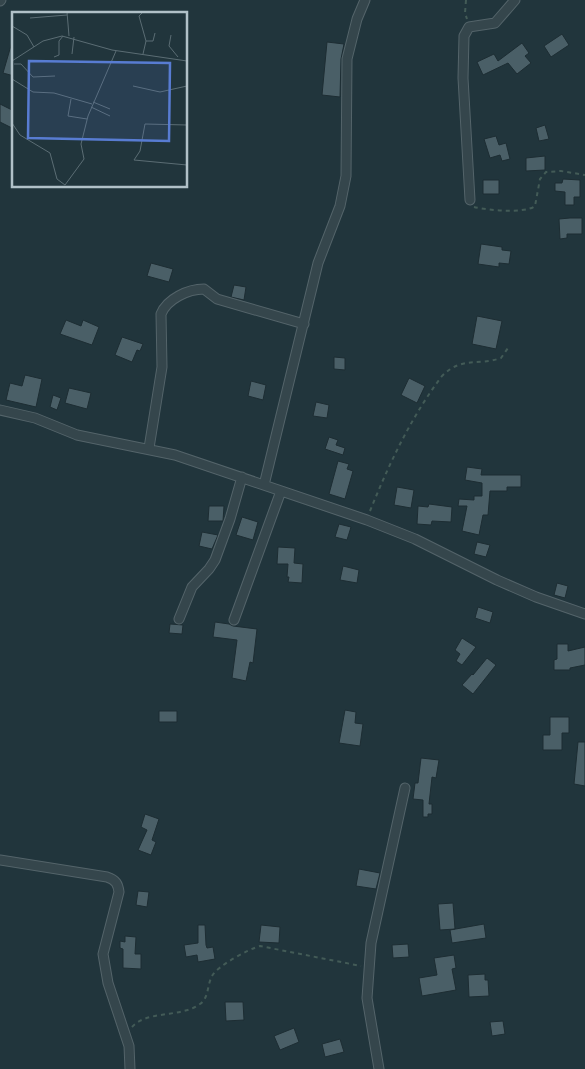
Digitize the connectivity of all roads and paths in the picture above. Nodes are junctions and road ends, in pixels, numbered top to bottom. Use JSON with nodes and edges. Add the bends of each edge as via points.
{"nodes":[{"id":1,"x":365,"y":0,"type":"edge"},
{"id":2,"x":466,"y":0,"type":"edge"},
{"id":3,"x":515,"y":0,"type":"edge"},
{"id":4,"x":472,"y":26,"type":"junction"},
{"id":5,"x":585,"y":176,"type":"edge"},
{"id":6,"x":470,"y":200,"type":"joint"},
{"id":7,"x":304,"y":324,"type":"junction"},
{"id":8,"x":508,"y":348,"type":"dead end"},
{"id":9,"x":0,"y":410,"type":"edge"},
{"id":10,"x":149,"y":448,"type":"junction"},
{"id":11,"x":242,"y":477,"type":"junction"},
{"id":12,"x":264,"y":485,"type":"junction"},
{"id":13,"x":281,"y":491,"type":"junction"},
{"id":14,"x":366,"y":520,"type":"junction"},
{"id":15,"x":585,"y":614,"type":"edge"},
{"id":16,"x":179,"y":619,"type":"dead end"},
{"id":17,"x":234,"y":620,"type":"dead end"},
{"id":18,"x":404,"y":788,"type":"dead end"},
{"id":19,"x":0,"y":860,"type":"edge"},
{"id":20,"x":368,"y":968,"type":"junction"},
{"id":21,"x":127,"y":1040,"type":"junction"},
{"id":22,"x":130,"y":1069,"type":"edge"},
{"id":23,"x":380,"y":1069,"type":"edge"}],
"edges":[{"from":1,"to":7,"type":"street","via":[[347,59],[344,192],[318,263]]},
{"from":2,"to":4,"type":"path","via":[[464,13]]},
{"from":3,"to":4,"type":"street","via":[[495,23]]},
{"from":4,"to":6,"type":"street","via":[[465,32],[463,50]]},
{"from":5,"to":6,"type":"path","via":[[561,170],[546,172],[540,179],[534,206],[528,209],[477,208]]},
{"from":7,"to":10,"type":"street","via":[[217,299],[204,289],[171,300],[161,314],[162,367]]},
{"from":7,"to":12,"type":"street"},
{"from":8,"to":14,"type":"path","via":[[501,358],[465,362],[442,376],[406,430]]},
{"from":9,"to":10,"type":"street","via":[[34,418],[76,435]]},
{"from":10,"to":11,"type":"street"},
{"from":11,"to":12,"type":"street"},
{"from":11,"to":16,"type":"street","via":[[215,560],[192,587]]},
{"from":12,"to":13,"type":"street"},
{"from":13,"to":14,"type":"street"},
{"from":13,"to":17,"type":"street"},
{"from":14,"to":15,"type":"street","via":[[415,539],[497,580]]},
{"from":18,"to":20,"type":"street"},
{"from":19,"to":21,"type":"street","via":[[114,879],[118,892],[103,954],[108,983]]},
{"from":20,"to":21,"type":"path","via":[[260,946],[250,949],[212,975],[202,1003],[181,1012],[136,1022]]},
{"from":20,"to":23,"type":"street","via":[[367,998]]},
{"from":21,"to":22,"type":"street"}]}
